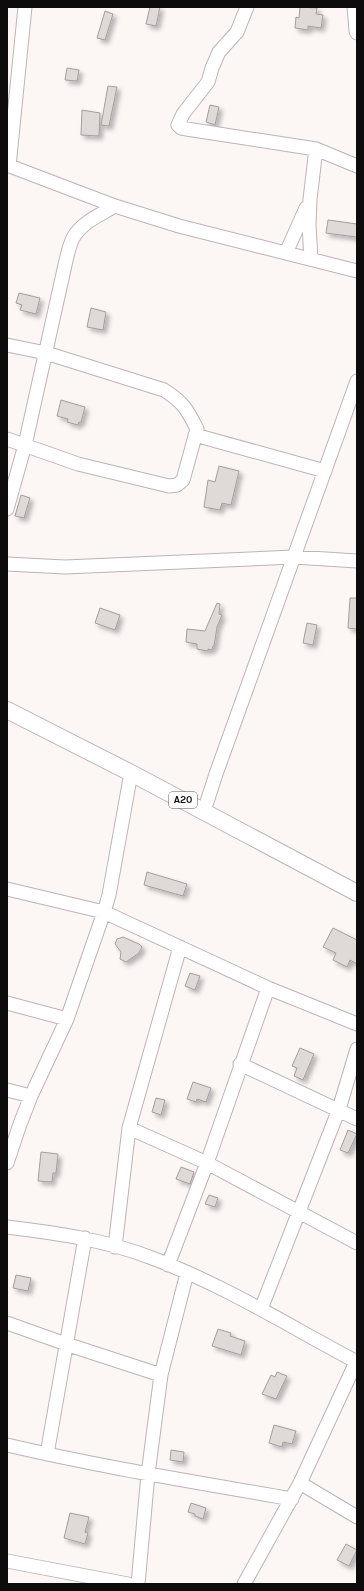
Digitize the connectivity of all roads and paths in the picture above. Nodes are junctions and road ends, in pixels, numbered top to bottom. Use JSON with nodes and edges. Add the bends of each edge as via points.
{"nodes":[{"id":1,"x":25,"y":7,"type":"edge"},
{"id":2,"x":247,"y":7,"type":"edge"},
{"id":3,"x":354,"y":7,"type":"edge"},
{"id":4,"x":357,"y":33,"type":"edge"},
{"id":5,"x":12,"y":81,"type":"edge"},
{"id":6,"x":316,"y":149,"type":"junction"},
{"id":7,"x":8,"y":166,"type":"edge"},
{"id":8,"x":357,"y":166,"type":"edge"},
{"id":9,"x":310,"y":199,"type":"junction"},
{"id":10,"x":115,"y":206,"type":"junction"},
{"id":11,"x":286,"y":253,"type":"junction"},
{"id":12,"x":311,"y":259,"type":"junction"},
{"id":13,"x":357,"y":271,"type":"edge"},
{"id":14,"x":7,"y":345,"type":"edge"},
{"id":15,"x":46,"y":353,"type":"junction"},
{"id":16,"x":357,"y":381,"type":"edge"},
{"id":17,"x":195,"y":435,"type":"junction"},
{"id":18,"x":7,"y":439,"type":"edge"},
{"id":19,"x":25,"y":446,"type":"junction"},
{"id":20,"x":325,"y":471,"type":"junction"},
{"id":21,"x":7,"y":509,"type":"edge"},
{"id":22,"x":294,"y":556,"type":"junction"},
{"id":23,"x":357,"y":561,"type":"edge"},
{"id":24,"x":7,"y":564,"type":"edge"},
{"id":25,"x":7,"y":710,"type":"edge"},
{"id":26,"x":131,"y":773,"type":"junction"},
{"id":27,"x":204,"y":811,"type":"junction"},
{"id":28,"x":7,"y":888,"type":"edge"},
{"id":29,"x":357,"y":893,"type":"edge"},
{"id":30,"x":104,"y":912,"type":"junction"},
{"id":31,"x":180,"y":947,"type":"junction"},
{"id":32,"x":268,"y":988,"type":"junction"},
{"id":33,"x":7,"y":1003,"type":"edge"},
{"id":34,"x":67,"y":1019,"type":"junction"},
{"id":35,"x":357,"y":1024,"type":"edge"},
{"id":36,"x":357,"y":1049,"type":"edge"},
{"id":37,"x":240,"y":1064,"type":"junction"},
{"id":38,"x":7,"y":1090,"type":"edge"},
{"id":39,"x":31,"y":1096,"type":"junction"},
{"id":40,"x":339,"y":1109,"type":"junction"},
{"id":41,"x":357,"y":1119,"type":"edge"},
{"id":42,"x":128,"y":1128,"type":"junction"},
{"id":43,"x":7,"y":1163,"type":"edge"},
{"id":44,"x":207,"y":1163,"type":"junction"},
{"id":45,"x":299,"y":1212,"type":"junction"},
{"id":46,"x":7,"y":1227,"type":"edge"},
{"id":47,"x":85,"y":1238,"type":"junction"},
{"id":48,"x":357,"y":1243,"type":"edge"},
{"id":49,"x":115,"y":1247,"type":"junction"},
{"id":50,"x":168,"y":1265,"type":"junction"},
{"id":51,"x":187,"y":1273,"type":"junction"},
{"id":52,"x":261,"y":1309,"type":"junction"},
{"id":53,"x":7,"y":1322,"type":"edge"},
{"id":54,"x":66,"y":1344,"type":"junction"},
{"id":55,"x":357,"y":1361,"type":"edge"},
{"id":56,"x":162,"y":1375,"type":"junction"},
{"id":57,"x":7,"y":1444,"type":"edge"},
{"id":58,"x":47,"y":1454,"type":"junction"},
{"id":59,"x":148,"y":1474,"type":"junction"},
{"id":60,"x":300,"y":1483,"type":"junction"},
{"id":61,"x":292,"y":1499,"type":"junction"},
{"id":62,"x":357,"y":1517,"type":"edge"},
{"id":63,"x":7,"y":1561,"type":"edge"},
{"id":64,"x":128,"y":1584,"type":"edge"},
{"id":65,"x":138,"y":1584,"type":"edge"},
{"id":66,"x":244,"y":1584,"type":"edge"}],
"edges":[{"from":1,"to":5,"type":"street"},
{"from":2,"to":6,"type":"street","via":[[236,32],[219,52],[208,82],[183,114],[178,125],[181,128]]},
{"from":3,"to":4,"type":"street"},
{"from":5,"to":7,"type":"street"},
{"from":6,"to":8,"type":"street"},
{"from":6,"to":9,"type":"street"},
{"from":7,"to":10,"type":"street"},
{"from":9,"to":11,"type":"street"},
{"from":9,"to":12,"type":"street"},
{"from":10,"to":11,"type":"street","via":[[179,226]]},
{"from":10,"to":15,"type":"street","via":[[82,227],[73,239]]},
{"from":11,"to":12,"type":"street"},
{"from":12,"to":13,"type":"street"},
{"from":14,"to":15,"type":"street"},
{"from":15,"to":17,"type":"street","via":[[164,390],[179,400],[188,412],[197,429]]},
{"from":15,"to":19,"type":"street"},
{"from":16,"to":20,"type":"street"},
{"from":17,"to":19,"type":"street","via":[[183,480],[169,486],[78,464]]},
{"from":17,"to":20,"type":"street"},
{"from":18,"to":19,"type":"street"},
{"from":19,"to":21,"type":"street"},
{"from":20,"to":22,"type":"street"},
{"from":22,"to":23,"type":"street"},
{"from":22,"to":24,"type":"street","via":[[65,567]]},
{"from":22,"to":27,"type":"street"},
{"from":25,"to":26,"type":"main road","number":"A20"},
{"from":26,"to":27,"type":"main road","number":"A20"},
{"from":26,"to":30,"type":"street"},
{"from":27,"to":29,"type":"main road","number":"A20"},
{"from":28,"to":30,"type":"street"},
{"from":30,"to":31,"type":"street"},
{"from":30,"to":34,"type":"street"},
{"from":31,"to":32,"type":"street"},
{"from":31,"to":42,"type":"street"},
{"from":32,"to":35,"type":"street"},
{"from":32,"to":37,"type":"street"},
{"from":33,"to":34,"type":"street"},
{"from":34,"to":39,"type":"street"},
{"from":36,"to":40,"type":"street"},
{"from":37,"to":40,"type":"street"},
{"from":37,"to":44,"type":"street"},
{"from":38,"to":39,"type":"street"},
{"from":39,"to":43,"type":"street"},
{"from":40,"to":41,"type":"street"},
{"from":40,"to":45,"type":"street"},
{"from":42,"to":44,"type":"street"},
{"from":42,"to":49,"type":"street"},
{"from":44,"to":45,"type":"street"},
{"from":44,"to":50,"type":"street"},
{"from":45,"to":48,"type":"street"},
{"from":45,"to":52,"type":"street"},
{"from":46,"to":47,"type":"street"},
{"from":47,"to":49,"type":"street"},
{"from":47,"to":54,"type":"street"},
{"from":49,"to":50,"type":"street","via":[[151,1257]]},
{"from":50,"to":51,"type":"street"},
{"from":51,"to":52,"type":"street"},
{"from":51,"to":56,"type":"street"},
{"from":52,"to":55,"type":"street"},
{"from":53,"to":54,"type":"street"},
{"from":54,"to":56,"type":"street"},
{"from":54,"to":58,"type":"street"},
{"from":55,"to":60,"type":"street"},
{"from":56,"to":59,"type":"street"},
{"from":57,"to":58,"type":"street"},
{"from":58,"to":59,"type":"street"},
{"from":59,"to":61,"type":"street"},
{"from":59,"to":65,"type":"street"},
{"from":60,"to":61,"type":"street"},
{"from":60,"to":62,"type":"street"},
{"from":61,"to":66,"type":"street"},
{"from":63,"to":64,"type":"street"}]}
